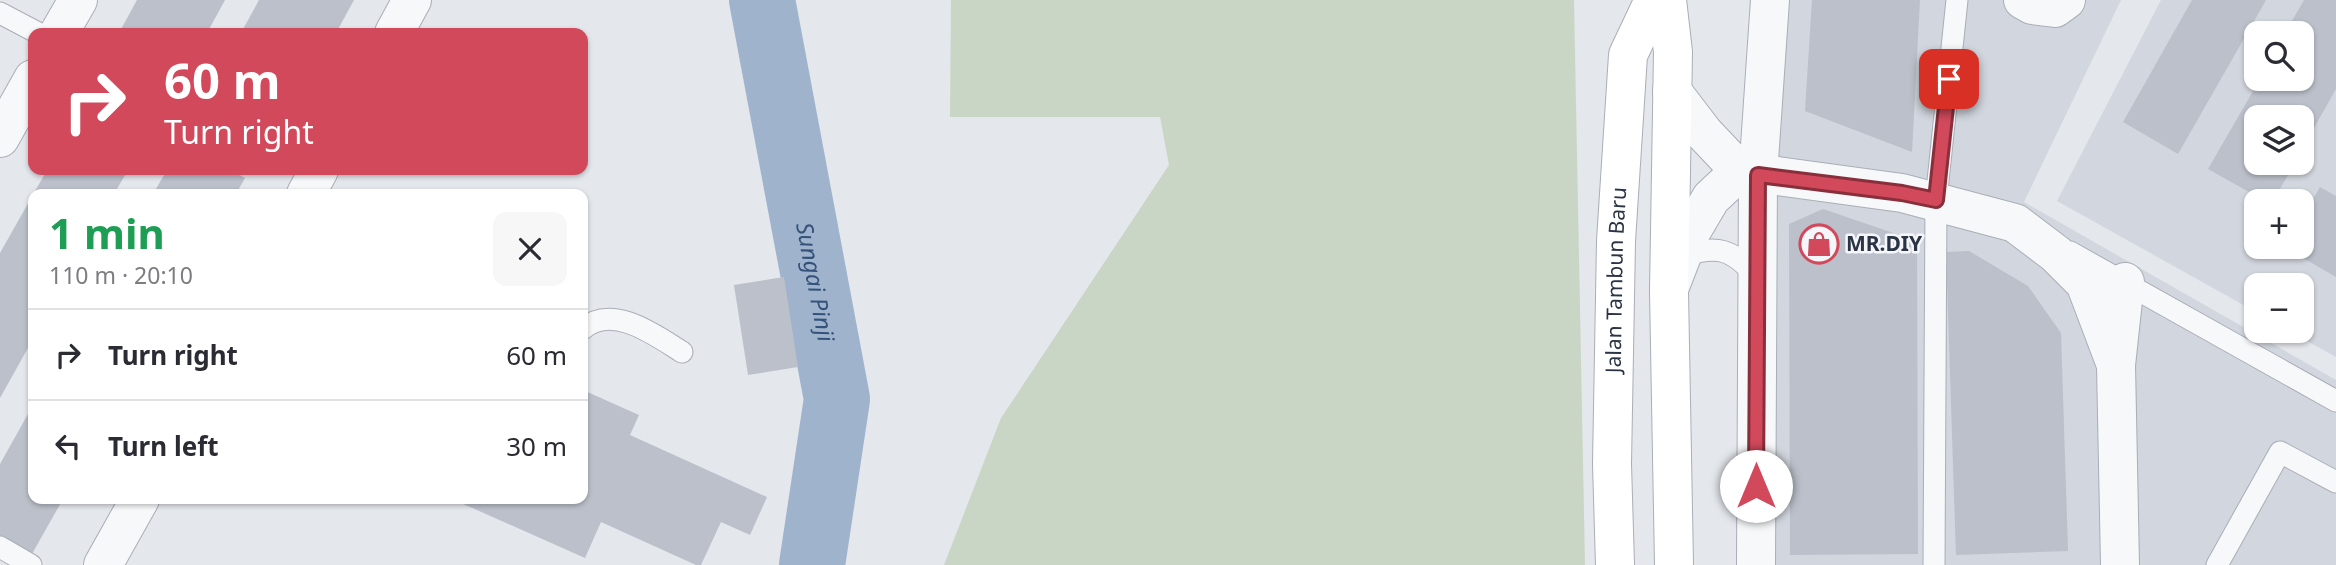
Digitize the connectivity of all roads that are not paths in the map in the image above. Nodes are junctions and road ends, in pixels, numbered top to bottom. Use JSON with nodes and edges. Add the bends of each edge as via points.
{"nodes":[{"id":1,"x":78,"y":0,"type":"edge"},
{"id":2,"x":412,"y":0,"type":"edge"},
{"id":3,"x":1654,"y":0,"type":"edge"},
{"id":4,"x":1667,"y":0,"type":"edge"},
{"id":5,"x":1770,"y":0,"type":"edge"},
{"id":6,"x":1957,"y":0,"type":"edge"},
{"id":7,"x":2024,"y":0,"type":"edge"},
{"id":8,"x":2066,"y":0,"type":"edge"},
{"id":9,"x":0,"y":13,"type":"edge"},
{"id":10,"x":28,"y":28,"type":"edge"},
{"id":11,"x":62,"y":28,"type":"edge"},
{"id":12,"x":397,"y":28,"type":"edge"},
{"id":13,"x":28,"y":88,"type":"edge"},
{"id":14,"x":1672,"y":91,"type":"junction"},
{"id":15,"x":0,"y":138,"type":"edge"},
{"id":16,"x":1749,"y":173,"type":"junction"},
{"id":17,"x":1936,"y":200,"type":"junction"},
{"id":18,"x":2015,"y":223,"type":"junction"},
{"id":19,"x":1675,"y":273,"type":"junction"},
{"id":20,"x":1757,"y":277,"type":"junction"},
{"id":21,"x":2125,"y":282,"type":"junction"},
{"id":22,"x":588,"y":325,"type":"edge"},
{"id":23,"x":681,"y":352,"type":"dead end"},
{"id":24,"x":2116,"y":365,"type":"junction"},
{"id":25,"x":2336,"y":401,"type":"edge"},
{"id":26,"x":2336,"y":482,"type":"edge"},
{"id":27,"x":137,"y":504,"type":"edge"},
{"id":28,"x":0,"y":547,"type":"edge"},
{"id":29,"x":31,"y":565,"type":"edge"},
{"id":30,"x":103,"y":565,"type":"edge"},
{"id":31,"x":1615,"y":565,"type":"edge"},
{"id":32,"x":1674,"y":565,"type":"edge"},
{"id":33,"x":1756,"y":565,"type":"edge"},
{"id":34,"x":1934,"y":565,"type":"edge"},
{"id":35,"x":2120,"y":565,"type":"edge"},
{"id":36,"x":2203,"y":565,"type":"edge"},
{"id":37,"x":2217,"y":565,"type":"edge"}],
"edges":[{"from":1,"to":11,"type":"street"},
{"from":2,"to":12,"type":"street"},
{"from":3,"to":31,"type":"main road","name":"Jalan Tambun Baru","via":[[1628,55],[1616,241]]},
{"from":4,"to":14,"type":"main road","via":[[1674,52]]},
{"from":5,"to":16,"type":"street"},
{"from":6,"to":17,"type":"lane"},
{"from":7,"to":8,"type":"street","via":[[2055,8]]},
{"from":9,"to":10,"type":"lane"},
{"from":13,"to":15,"type":"street"},
{"from":14,"to":16,"type":"street","via":[[1703,133]]},
{"from":14,"to":19,"type":"main road"},
{"from":16,"to":17,"type":"street"},
{"from":16,"to":19,"type":"street","via":[[1711,198]]},
{"from":16,"to":20,"type":"street"},
{"from":17,"to":18,"type":"street"},
{"from":17,"to":34,"type":"lane"},
{"from":18,"to":21,"type":"lane"},
{"from":18,"to":24,"type":"street","via":[[2085,283]]},
{"from":19,"to":20,"type":"lane","via":[[1707,248],[1727,253]]},
{"from":19,"to":32,"type":"main road"},
{"from":20,"to":33,"type":"street"},
{"from":21,"to":24,"type":"street"},
{"from":21,"to":25,"type":"lane"},
{"from":22,"to":23,"type":"lane","via":[[604,318],[642,327]]},
{"from":24,"to":35,"type":"street"},
{"from":26,"to":37,"type":"lane","via":[[2280,452]]},
{"from":27,"to":30,"type":"street"},
{"from":28,"to":29,"type":"lane"},
{"from":36,"to":37,"type":"lane"}]}
